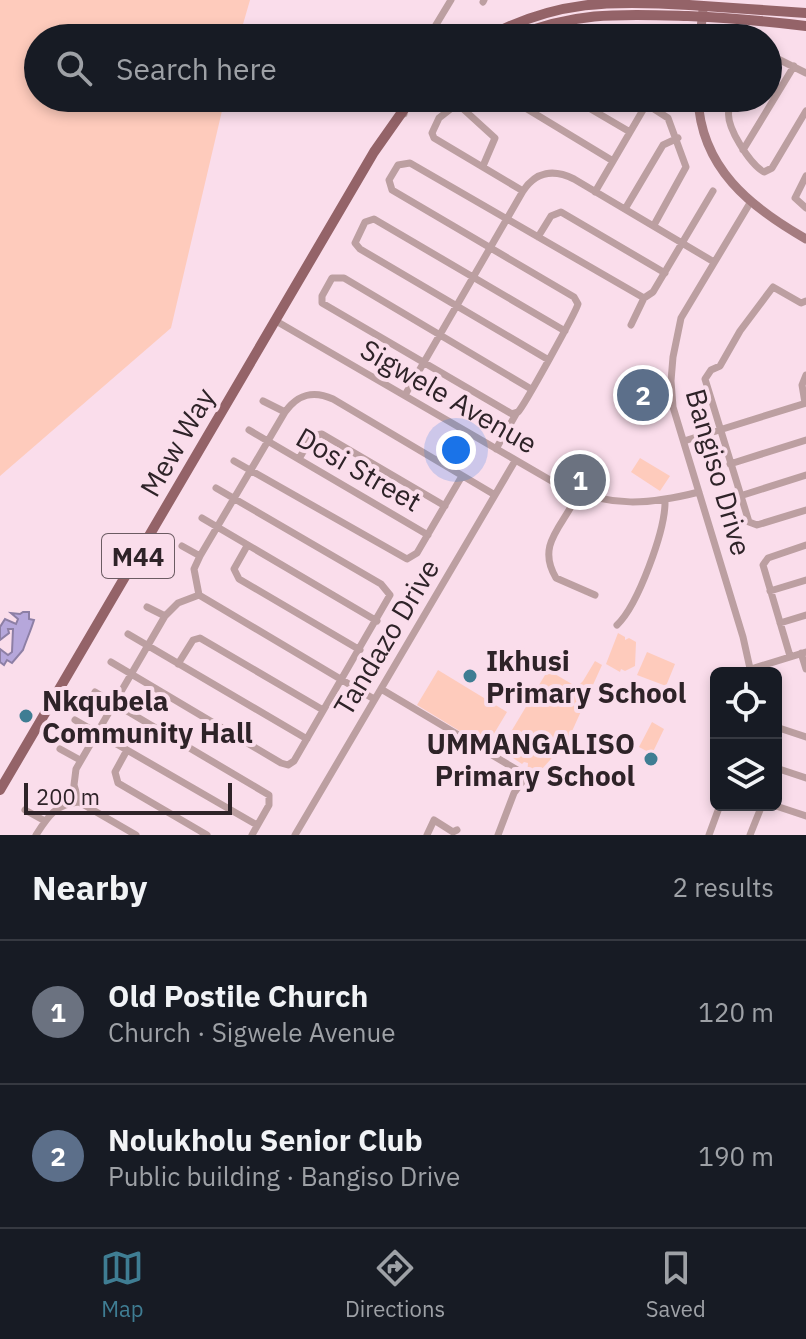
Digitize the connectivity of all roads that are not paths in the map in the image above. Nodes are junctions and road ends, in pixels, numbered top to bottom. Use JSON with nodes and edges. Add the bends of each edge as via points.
{"nodes":[{"id":1,"x":451,"y":0,"type":"edge"},
{"id":2,"x":703,"y":8,"type":"edge"},
{"id":3,"x":806,"y":13,"type":"edge"},
{"id":4,"x":436,"y":24,"type":"edge"},
{"id":5,"x":516,"y":24,"type":"edge"},
{"id":6,"x":553,"y":24,"type":"edge"},
{"id":7,"x":806,"y":26,"type":"edge"},
{"id":8,"x":782,"y":60,"type":"edge"},
{"id":9,"x":794,"y":66,"type":"junction"},
{"id":10,"x":806,"y":73,"type":"edge"},
{"id":11,"x":782,"y":86,"type":"edge"},
{"id":12,"x":806,"y":111,"type":"edge"},
{"id":13,"x":401,"y":112,"type":"edge"},
{"id":14,"x":403,"y":112,"type":"edge"},
{"id":15,"x":405,"y":112,"type":"edge"},
{"id":16,"x":447,"y":112,"type":"edge"},
{"id":17,"x":466,"y":112,"type":"edge"},
{"id":18,"x":532,"y":112,"type":"edge"},
{"id":19,"x":596,"y":112,"type":"edge"},
{"id":20,"x":642,"y":112,"type":"edge"},
{"id":21,"x":661,"y":112,"type":"edge"},
{"id":22,"x":700,"y":112,"type":"edge"},
{"id":23,"x":730,"y":112,"type":"edge"},
{"id":24,"x":766,"y":112,"type":"edge"},
{"id":25,"x":401,"y":115,"type":"junction"},
{"id":26,"x":630,"y":132,"type":"junction"},
{"id":27,"x":678,"y":138,"type":"junction"},
{"id":28,"x":743,"y":150,"type":"junction"},
{"id":29,"x":613,"y":161,"type":"junction"},
{"id":30,"x":483,"y":166,"type":"junction"},
{"id":31,"x":806,"y":176,"type":"edge"},
{"id":32,"x":523,"y":191,"type":"junction"},
{"id":33,"x":713,"y":191,"type":"dead end"},
{"id":34,"x":595,"y":192,"type":"junction"},
{"id":35,"x":750,"y":203,"type":"junction"},
{"id":36,"x":806,"y":208,"type":"edge"},
{"id":37,"x":625,"y":209,"type":"junction"},
{"id":38,"x":507,"y":220,"type":"junction"},
{"id":39,"x":654,"y":225,"type":"junction"},
{"id":40,"x":538,"y":237,"type":"junction"},
{"id":41,"x":806,"y":239,"type":"edge"},
{"id":42,"x":682,"y":243,"type":"junction"},
{"id":43,"x":490,"y":249,"type":"junction"},
{"id":44,"x":714,"y":262,"type":"junction"},
{"id":45,"x":665,"y":273,"type":"junction"},
{"id":46,"x":474,"y":277,"type":"junction"},
{"id":47,"x":644,"y":298,"type":"junction"},
{"id":48,"x":806,"y":301,"type":"edge"},
{"id":49,"x":457,"y":306,"type":"junction"},
{"id":50,"x":276,"y":321,"type":"junction"},
{"id":51,"x":631,"y":325,"type":"dead end"},
{"id":52,"x":565,"y":331,"type":"junction"},
{"id":53,"x":439,"y":335,"type":"junction"},
{"id":54,"x":547,"y":359,"type":"junction"},
{"id":55,"x":423,"y":363,"type":"junction"},
{"id":56,"x":806,"y":375,"type":"edge"},
{"id":57,"x":531,"y":389,"type":"junction"},
{"id":58,"x":405,"y":395,"type":"junction"},
{"id":59,"x":263,"y":401,"type":"dead end"},
{"id":60,"x":806,"y":403,"type":"edge"},
{"id":61,"x":285,"y":412,"type":"junction"},
{"id":62,"x":517,"y":412,"type":"junction"},
{"id":63,"x":249,"y":430,"type":"dead end"},
{"id":64,"x":720,"y":430,"type":"junction"},
{"id":65,"x":806,"y":440,"type":"edge"},
{"id":66,"x":268,"y":441,"type":"junction"},
{"id":67,"x":684,"y":441,"type":"junction"},
{"id":68,"x":496,"y":449,"type":"junction"},
{"id":69,"x":299,"y":459,"type":"junction"},
{"id":70,"x":234,"y":461,"type":"dead end"},
{"id":71,"x":515,"y":461,"type":"junction"},
{"id":72,"x":730,"y":464,"type":"junction"},
{"id":73,"x":251,"y":469,"type":"junction"},
{"id":74,"x":806,"y":475,"type":"edge"},
{"id":75,"x":462,"y":476,"type":"junction"},
{"id":76,"x":216,"y":488,"type":"dead end"},
{"id":77,"x":699,"y":492,"type":"junction"},
{"id":78,"x":578,"y":493,"type":"junction"},
{"id":79,"x":495,"y":495,"type":"junction"},
{"id":80,"x":740,"y":496,"type":"junction"},
{"id":81,"x":234,"y":498,"type":"junction"},
{"id":82,"x":665,"y":500,"type":"junction"},
{"id":83,"x":445,"y":506,"type":"junction"},
{"id":84,"x":806,"y":510,"type":"edge"},
{"id":85,"x":202,"y":518,"type":"dead end"},
{"id":86,"x":217,"y":527,"type":"junction"},
{"id":87,"x":428,"y":535,"type":"junction"},
{"id":88,"x":806,"y":545,"type":"edge"},
{"id":89,"x":182,"y":546,"type":"dead end"},
{"id":90,"x":247,"y":546,"type":"junction"},
{"id":91,"x":200,"y":556,"type":"junction"},
{"id":92,"x":806,"y":580,"type":"edge"},
{"id":93,"x":770,"y":591,"type":"junction"},
{"id":94,"x":199,"y":595,"type":"junction"},
{"id":95,"x":595,"y":595,"type":"dead end"},
{"id":96,"x":147,"y":607,"type":"dead end"},
{"id":97,"x":806,"y":615,"type":"edge"},
{"id":98,"x":165,"y":616,"type":"junction"},
{"id":99,"x":377,"y":621,"type":"junction"},
{"id":100,"x":780,"y":623,"type":"junction"},
{"id":101,"x":617,"y":625,"type":"dead end"},
{"id":102,"x":128,"y":634,"type":"dead end"},
{"id":103,"x":148,"y":646,"type":"junction"},
{"id":104,"x":360,"y":650,"type":"junction"},
{"id":105,"x":804,"y":653,"type":"edge"},
{"id":106,"x":790,"y":656,"type":"junction"},
{"id":107,"x":111,"y":662,"type":"dead end"},
{"id":108,"x":178,"y":664,"type":"junction"},
{"id":109,"x":750,"y":667,"type":"edge"},
{"id":110,"x":761,"y":667,"type":"edge"},
{"id":111,"x":806,"y":669,"type":"edge"},
{"id":112,"x":131,"y":675,"type":"junction"},
{"id":113,"x":342,"y":680,"type":"junction"},
{"id":114,"x":381,"y":689,"type":"junction"},
{"id":115,"x":95,"y":692,"type":"dead end"},
{"id":116,"x":374,"y":699,"type":"junction"},
{"id":117,"x":114,"y":704,"type":"junction"},
{"id":118,"x":323,"y":710,"type":"junction"},
{"id":119,"x":75,"y":720,"type":"dead end"},
{"id":120,"x":782,"y":729,"type":"edge"},
{"id":121,"x":97,"y":732,"type":"junction"},
{"id":122,"x":806,"y":737,"type":"edge"},
{"id":123,"x":307,"y":739,"type":"junction"},
{"id":124,"x":60,"y":749,"type":"dead end"},
{"id":125,"x":127,"y":750,"type":"junction"},
{"id":126,"x":80,"y":760,"type":"junction"},
{"id":127,"x":782,"y":770,"type":"edge"},
{"id":128,"x":806,"y":778,"type":"edge"},
{"id":129,"x":0,"y":790,"type":"edge"},
{"id":130,"x":79,"y":802,"type":"junction"},
{"id":131,"x":782,"y":808,"type":"edge"},
{"id":132,"x":25,"y":810,"type":"dead end"},
{"id":133,"x":718,"y":811,"type":"edge"},
{"id":134,"x":760,"y":811,"type":"edge"},
{"id":135,"x":806,"y":816,"type":"edge"},
{"id":136,"x":45,"y":821,"type":"junction"},
{"id":137,"x":257,"y":825,"type":"junction"},
{"id":138,"x":457,"y":830,"type":"dead end"},
{"id":139,"x":751,"y":833,"type":"edge"},
{"id":140,"x":36,"y":835,"type":"edge"},
{"id":141,"x":136,"y":835,"type":"edge"},
{"id":142,"x":207,"y":835,"type":"edge"},
{"id":143,"x":252,"y":835,"type":"edge"},
{"id":144,"x":295,"y":835,"type":"edge"},
{"id":145,"x":427,"y":835,"type":"edge"},
{"id":146,"x":498,"y":835,"type":"edge"},
{"id":147,"x":709,"y":835,"type":"edge"},
{"id":148,"x":761,"y":835,"type":"edge"}],
"edges":[{"from":1,"to":4,"type":"street"},
{"from":2,"to":3,"type":"main road"},
{"from":2,"to":5,"type":"main road","via":[[591,3]]},
{"from":2,"to":6,"type":"main road","via":[[607,14]]},
{"from":2,"to":7,"type":"main road"},
{"from":8,"to":9,"type":"street"},
{"from":9,"to":10,"type":"street"},
{"from":9,"to":11,"type":"street"},
{"from":12,"to":28,"type":"street","via":[[769,170],[761,171]]},
{"from":13,"to":25,"type":"street"},
{"from":14,"to":25,"type":"main road","name":"Mew Way","number":"M44"},
{"from":15,"to":25,"type":"main road","name":"Mew Way","number":"M44"},
{"from":16,"to":30,"type":"street","via":[[432,136]]},
{"from":17,"to":30,"type":"street","via":[[495,138]]},
{"from":18,"to":29,"type":"street"},
{"from":19,"to":26,"type":"street"},
{"from":20,"to":26,"type":"street"},
{"from":21,"to":27,"type":"street"},
{"from":22,"to":35,"type":"street","via":[[712,152]]},
{"from":23,"to":28,"type":"street"},
{"from":24,"to":28,"type":"street"},
{"from":25,"to":50,"type":"main road","name":"Mew Way","number":"M44"},
{"from":26,"to":29,"type":"street"},
{"from":27,"to":37,"type":"street","via":[[663,145]]},
{"from":27,"to":39,"type":"street","via":[[686,171]]},
{"from":29,"to":34,"type":"street"},
{"from":30,"to":32,"type":"street"},
{"from":31,"to":36,"type":"street","via":[[795,198]]},
{"from":32,"to":34,"type":"street","via":[[532,180],[552,172]]},
{"from":32,"to":38,"type":"street"},
{"from":33,"to":42,"type":"street"},
{"from":34,"to":37,"type":"street"},
{"from":35,"to":41,"type":"street"},
{"from":35,"to":44,"type":"street","name":"Bangiso Drive"},
{"from":37,"to":39,"type":"street"},
{"from":38,"to":40,"type":"street"},
{"from":38,"to":43,"type":"street"},
{"from":38,"to":43,"type":"street","via":[[410,163],[398,165],[389,180],[392,190]]},
{"from":39,"to":42,"type":"street"},
{"from":40,"to":45,"type":"street","via":[[551,216],[561,212]]},
{"from":40,"to":47,"type":"street"},
{"from":42,"to":44,"type":"street"},
{"from":42,"to":45,"type":"street"},
{"from":43,"to":46,"type":"street"},
{"from":43,"to":52,"type":"street","via":[[577,300]]},
{"from":44,"to":67,"type":"street","name":"Bangiso Drive","via":[[681,318],[674,350],[673,407]]},
{"from":45,"to":47,"type":"street"},
{"from":46,"to":49,"type":"street"},
{"from":46,"to":49,"type":"street","via":[[374,219],[365,222],[356,237],[360,249]]},
{"from":46,"to":52,"type":"street"},
{"from":47,"to":51,"type":"street"},
{"from":48,"to":64,"type":"street","via":[[771,288],[720,366],[706,376]]},
{"from":49,"to":53,"type":"street"},
{"from":49,"to":54,"type":"street"},
{"from":50,"to":58,"type":"street","name":"Sigwele Avenue"},
{"from":50,"to":129,"type":"main road","name":"Mew Way","number":"M44"},
{"from":52,"to":54,"type":"street"},
{"from":53,"to":55,"type":"street"},
{"from":53,"to":55,"type":"street","via":[[344,278],[336,276],[329,283],[322,296],[326,306]]},
{"from":53,"to":57,"type":"street"},
{"from":54,"to":57,"type":"street"},
{"from":55,"to":58,"type":"street"},
{"from":55,"to":62,"type":"street","via":[[508,413]]},
{"from":56,"to":60,"type":"street"},
{"from":57,"to":62,"type":"street"},
{"from":58,"to":68,"type":"street","name":"Sigwele Avenue"},
{"from":59,"to":61,"type":"street"},
{"from":60,"to":64,"type":"street"},
{"from":61,"to":66,"type":"street"},
{"from":61,"to":75,"type":"street","via":[[298,398],[324,395]]},
{"from":62,"to":68,"type":"street"},
{"from":63,"to":66,"type":"street","name":"Dosi Street"},
{"from":64,"to":67,"type":"street"},
{"from":64,"to":72,"type":"street"},
{"from":65,"to":72,"type":"street"},
{"from":66,"to":69,"type":"street","name":"Dosi Street"},
{"from":66,"to":73,"type":"street"},
{"from":67,"to":77,"type":"street","name":"Bangiso Drive"},
{"from":68,"to":71,"type":"street","name":"Sigwele Avenue"},
{"from":69,"to":83,"type":"street","via":[[312,436],[322,434]]},
{"from":69,"to":87,"type":"street","name":"Dosi Street"},
{"from":70,"to":73,"type":"street"},
{"from":71,"to":78,"type":"street","name":"Sigwele Avenue"},
{"from":71,"to":79,"type":"street","name":"Tandazo Drive"},
{"from":72,"to":80,"type":"street"},
{"from":73,"to":81,"type":"street"},
{"from":73,"to":87,"type":"street","via":[[402,558],[411,559]]},
{"from":74,"to":80,"type":"street"},
{"from":75,"to":79,"type":"street"},
{"from":75,"to":83,"type":"street"},
{"from":76,"to":81,"type":"street"},
{"from":77,"to":82,"type":"street","name":"Sigwele Avenue"},
{"from":77,"to":109,"type":"street","name":"Bangiso Drive"},
{"from":78,"to":82,"type":"street","name":"Sigwele Avenue","via":[[614,502]]},
{"from":78,"to":95,"type":"street","via":[[547,555],[556,578]]},
{"from":79,"to":114,"type":"street","name":"Tandazo Drive"},
{"from":80,"to":84,"type":"street","via":[[754,525]]},
{"from":81,"to":86,"type":"street"},
{"from":81,"to":99,"type":"street","via":[[387,588],[390,599]]},
{"from":82,"to":101,"type":"street","via":[[663,527],[650,561]]},
{"from":83,"to":87,"type":"street"},
{"from":85,"to":86,"type":"street"},
{"from":86,"to":90,"type":"street"},
{"from":86,"to":91,"type":"street"},
{"from":88,"to":93,"type":"street","via":[[764,561]]},
{"from":89,"to":91,"type":"street"},
{"from":90,"to":99,"type":"street"},
{"from":90,"to":104,"type":"street","via":[[235,576]]},
{"from":91,"to":94,"type":"street","via":[[194,569]]},
{"from":92,"to":93,"type":"street"},
{"from":93,"to":100,"type":"street"},
{"from":94,"to":98,"type":"street","via":[[178,603]]},
{"from":94,"to":113,"type":"street"},
{"from":96,"to":98,"type":"street"},
{"from":97,"to":100,"type":"street"},
{"from":98,"to":103,"type":"street"},
{"from":99,"to":104,"type":"street"},
{"from":100,"to":106,"type":"street"},
{"from":102,"to":103,"type":"street"},
{"from":103,"to":108,"type":"street"},
{"from":103,"to":112,"type":"street"},
{"from":104,"to":113,"type":"street"},
{"from":105,"to":106,"type":"street"},
{"from":105,"to":111,"type":"street"},
{"from":106,"to":110,"type":"street"},
{"from":107,"to":112,"type":"street"},
{"from":108,"to":118,"type":"street","via":[[193,640],[200,638]]},
{"from":108,"to":123,"type":"street"},
{"from":112,"to":117,"type":"street"},
{"from":112,"to":123,"type":"street","via":[[285,765],[294,761]]},
{"from":113,"to":116,"type":"street"},
{"from":113,"to":118,"type":"street"},
{"from":114,"to":116,"type":"street","name":"Tandazo Drive"},
{"from":114,"to":146,"type":"street","via":[[524,774]]},
{"from":115,"to":117,"type":"street"},
{"from":116,"to":144,"type":"street","name":"Tandazo Drive"},
{"from":117,"to":121,"type":"street"},
{"from":117,"to":137,"type":"street","via":[[266,792],[271,801]]},
{"from":118,"to":123,"type":"street"},
{"from":119,"to":121,"type":"street"},
{"from":120,"to":122,"type":"street"},
{"from":121,"to":125,"type":"street"},
{"from":121,"to":126,"type":"street"},
{"from":124,"to":126,"type":"street"},
{"from":125,"to":137,"type":"street"},
{"from":125,"to":142,"type":"street","via":[[115,772],[118,783]]},
{"from":126,"to":130,"type":"street","via":[[74,785]]},
{"from":127,"to":128,"type":"street"},
{"from":130,"to":136,"type":"street","via":[[58,806]]},
{"from":130,"to":141,"type":"street"},
{"from":131,"to":135,"type":"street"},
{"from":132,"to":136,"type":"street"},
{"from":133,"to":147,"type":"street"},
{"from":134,"to":139,"type":"street"},
{"from":136,"to":140,"type":"street"},
{"from":137,"to":143,"type":"street"},
{"from":138,"to":145,"type":"street","via":[[434,820]]},
{"from":139,"to":148,"type":"street"}]}
